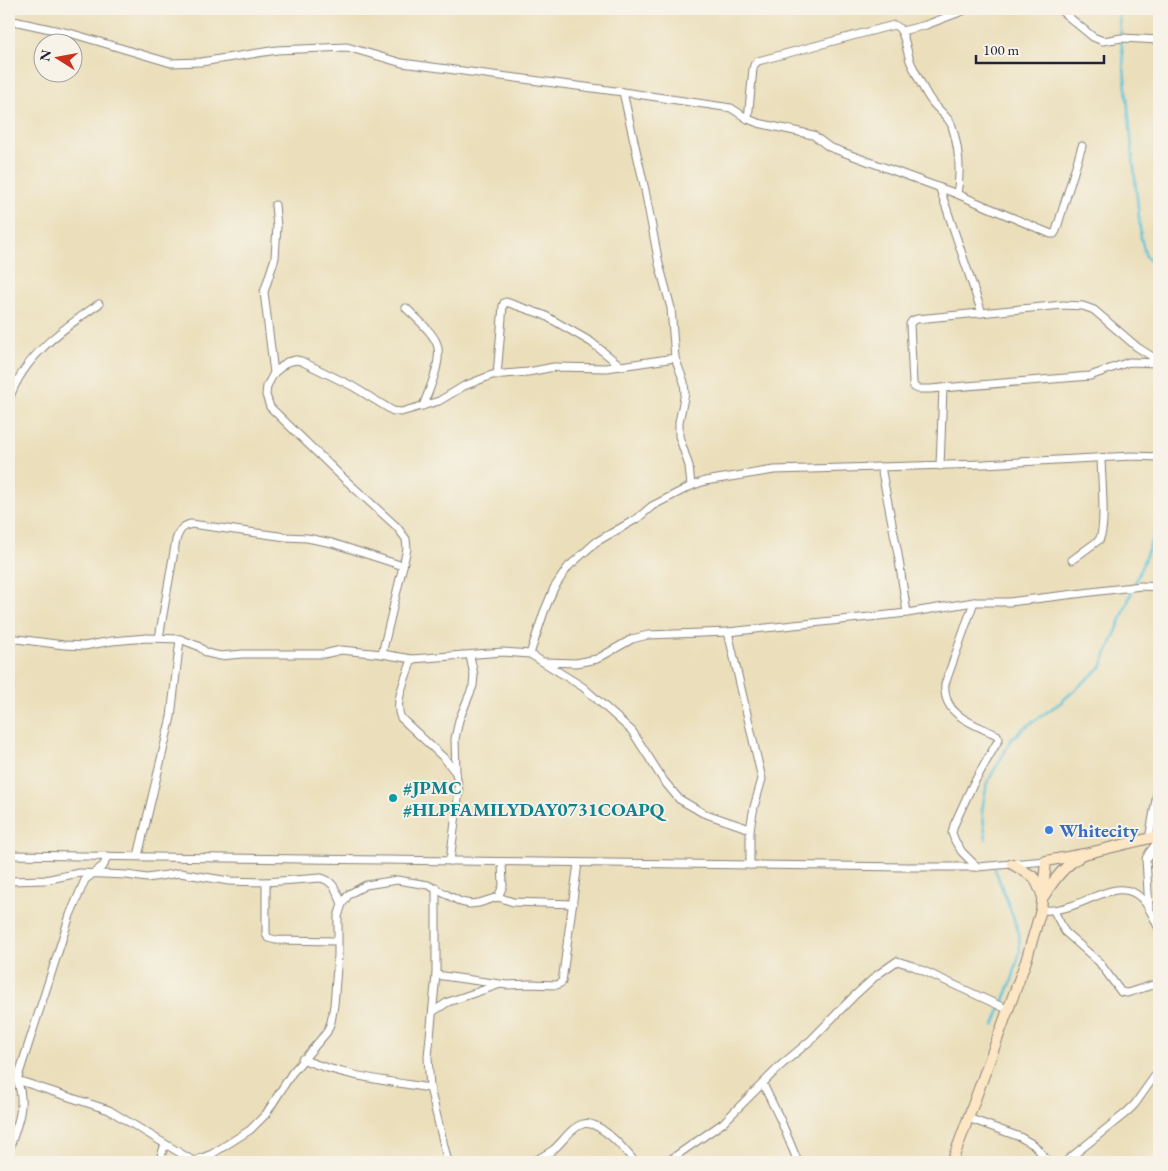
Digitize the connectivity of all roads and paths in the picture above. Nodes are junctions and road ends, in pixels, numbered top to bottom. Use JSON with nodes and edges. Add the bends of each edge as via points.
{"nodes":[{"id":1,"x":968,"y":9,"type":"edge"},
{"id":2,"x":1060,"y":9,"type":"edge"},
{"id":3,"x":9,"y":20,"type":"edge"},
{"id":4,"x":902,"y":31,"type":"junction"},
{"id":5,"x":1159,"y":40,"type":"edge"},
{"id":6,"x":623,"y":92,"type":"junction"},
{"id":7,"x":748,"y":119,"type":"junction"},
{"id":8,"x":1082,"y":146,"type":"dead end"},
{"id":9,"x":940,"y":189,"type":"junction"},
{"id":10,"x":957,"y":194,"type":"junction"},
{"id":11,"x":275,"y":205,"type":"dead end"},
{"id":12,"x":99,"y":304,"type":"dead end"},
{"id":13,"x":406,"y":308,"type":"dead end"},
{"id":14,"x":982,"y":313,"type":"junction"},
{"id":15,"x":675,"y":358,"type":"junction"},
{"id":16,"x":1159,"y":362,"type":"edge"},
{"id":17,"x":621,"y":366,"type":"junction"},
{"id":18,"x":274,"y":373,"type":"junction"},
{"id":19,"x":497,"y":374,"type":"junction"},
{"id":20,"x":943,"y":388,"type":"junction"},
{"id":21,"x":9,"y":400,"type":"edge"},
{"id":22,"x":424,"y":406,"type":"junction"},
{"id":23,"x":1159,"y":457,"type":"edge"},
{"id":24,"x":1101,"y":458,"type":"junction"},
{"id":25,"x":940,"y":466,"type":"junction"},
{"id":26,"x":882,"y":467,"type":"junction"},
{"id":27,"x":691,"y":486,"type":"junction"},
{"id":28,"x":1072,"y":560,"type":"dead end"},
{"id":29,"x":403,"y":566,"type":"junction"},
{"id":30,"x":1159,"y":588,"type":"edge"},
{"id":31,"x":974,"y":602,"type":"junction"},
{"id":32,"x":907,"y":613,"type":"junction"},
{"id":33,"x":728,"y":632,"type":"junction"},
{"id":34,"x":9,"y":638,"type":"edge"},
{"id":35,"x":159,"y":638,"type":"junction"},
{"id":36,"x":180,"y":639,"type":"junction"},
{"id":37,"x":382,"y":654,"type":"junction"},
{"id":38,"x":530,"y":654,"type":"junction"},
{"id":39,"x":470,"y":656,"type":"junction"},
{"id":40,"x":412,"y":659,"type":"junction"},
{"id":41,"x":542,"y":662,"type":"junction"},
{"id":42,"x":456,"y":773,"type":"junction"},
{"id":43,"x":1159,"y":782,"type":"edge"},
{"id":44,"x":750,"y":829,"type":"junction"},
{"id":45,"x":1156,"y":838,"type":"edge"},
{"id":46,"x":1159,"y":852,"type":"edge"},
{"id":47,"x":1084,"y":854,"type":"junction"},
{"id":48,"x":9,"y":855,"type":"edge"},
{"id":49,"x":107,"y":856,"type":"junction"},
{"id":50,"x":138,"y":856,"type":"junction"},
{"id":51,"x":1147,"y":858,"type":"junction"},
{"id":52,"x":450,"y":861,"type":"junction"},
{"id":53,"x":1046,"y":861,"type":"junction"},
{"id":54,"x":502,"y":862,"type":"junction"},
{"id":55,"x":578,"y":863,"type":"junction"},
{"id":56,"x":1012,"y":864,"type":"junction"},
{"id":57,"x":750,"y":865,"type":"junction"},
{"id":58,"x":977,"y":867,"type":"junction"},
{"id":59,"x":91,"y":874,"type":"junction"},
{"id":60,"x":9,"y":881,"type":"edge"},
{"id":61,"x":266,"y":882,"type":"junction"},
{"id":62,"x":436,"y":888,"type":"junction"},
{"id":63,"x":498,"y":896,"type":"junction"},
{"id":64,"x":1043,"y":897,"type":"junction"},
{"id":65,"x":342,"y":904,"type":"junction"},
{"id":66,"x":573,"y":904,"type":"junction"},
{"id":67,"x":1149,"y":909,"type":"junction"},
{"id":68,"x":1041,"y":910,"type":"junction"},
{"id":69,"x":1054,"y":911,"type":"junction"},
{"id":70,"x":1159,"y":929,"type":"edge"},
{"id":71,"x":337,"y":941,"type":"junction"},
{"id":72,"x":436,"y":975,"type":"junction"},
{"id":73,"x":1159,"y":982,"type":"edge"},
{"id":74,"x":500,"y":984,"type":"junction"},
{"id":75,"x":1008,"y":1010,"type":"junction"},
{"id":76,"x":434,"y":1011,"type":"junction"},
{"id":77,"x":302,"y":1060,"type":"junction"},
{"id":78,"x":1159,"y":1070,"type":"edge"},
{"id":79,"x":9,"y":1080,"type":"edge"},
{"id":80,"x":17,"y":1080,"type":"junction"},
{"id":81,"x":763,"y":1084,"type":"junction"},
{"id":82,"x":430,"y":1088,"type":"junction"},
{"id":83,"x":968,"y":1118,"type":"junction"},
{"id":84,"x":165,"y":1144,"type":"junction"},
{"id":85,"x":9,"y":1150,"type":"edge"},
{"id":86,"x":159,"y":1162,"type":"edge"},
{"id":87,"x":194,"y":1162,"type":"edge"},
{"id":88,"x":448,"y":1162,"type":"edge"},
{"id":89,"x":533,"y":1162,"type":"edge"},
{"id":90,"x":635,"y":1162,"type":"edge"},
{"id":91,"x":667,"y":1162,"type":"edge"},
{"id":92,"x":798,"y":1162,"type":"edge"},
{"id":93,"x":952,"y":1162,"type":"edge"},
{"id":94,"x":1049,"y":1162,"type":"edge"},
{"id":95,"x":1066,"y":1162,"type":"edge"}],
"edges":[{"from":1,"to":4,"type":"street"},
{"from":2,"to":5,"type":"street","via":[[1093,37],[1103,41],[1122,38]]},
{"from":3,"to":6,"type":"street","via":[[73,34],[170,63],[201,62],[278,50],[347,47],[402,63]]},
{"from":4,"to":7,"type":"street","via":[[894,25],[758,61],[753,70]]},
{"from":4,"to":10,"type":"street","via":[[909,61],[931,102],[951,123],[958,158]]},
{"from":6,"to":7,"type":"street","via":[[731,108]]},
{"from":6,"to":15,"type":"street","via":[[671,308]]},
{"from":7,"to":9,"type":"street","via":[[812,135],[829,147]]},
{"from":8,"to":10,"type":"street","via":[[1054,234]]},
{"from":9,"to":10,"type":"street"},
{"from":9,"to":14,"type":"street"},
{"from":11,"to":18,"type":"street","via":[[275,258],[264,292]]},
{"from":12,"to":21,"type":"street","via":[[35,355],[13,386]]},
{"from":13,"to":22,"type":"street","via":[[438,346],[434,378]]},
{"from":14,"to":16,"type":"street","via":[[1083,306],[1094,310]]},
{"from":14,"to":20,"type":"street","via":[[917,319],[910,324],[914,387]]},
{"from":15,"to":17,"type":"street"},
{"from":15,"to":27,"type":"street","via":[[684,382],[679,422]]},
{"from":16,"to":20,"type":"street","via":[[1129,362],[1090,376]]},
{"from":17,"to":19,"type":"street","via":[[554,367]]},
{"from":17,"to":19,"type":"street","via":[[591,342],[544,315],[506,302]]},
{"from":18,"to":22,"type":"street","via":[[287,362],[301,361],[393,411]]},
{"from":18,"to":29,"type":"street","via":[[267,386],[270,407],[397,527],[406,539]]},
{"from":19,"to":22,"type":"street"},
{"from":20,"to":25,"type":"street"},
{"from":23,"to":24,"type":"street"},
{"from":24,"to":25,"type":"street"},
{"from":24,"to":28,"type":"street","via":[[1102,536]]},
{"from":25,"to":26,"type":"street"},
{"from":26,"to":27,"type":"street","via":[[774,470],[722,477]]},
{"from":26,"to":32,"type":"street"},
{"from":27,"to":38,"type":"street","via":[[652,506],[638,518],[596,542],[568,567],[554,588]]},
{"from":29,"to":35,"type":"street","via":[[307,538],[192,524],[184,526],[176,540]]},
{"from":29,"to":37,"type":"street"},
{"from":30,"to":31,"type":"street","via":[[1141,586],[1008,602]]},
{"from":31,"to":32,"type":"street"},
{"from":31,"to":58,"type":"street","via":[[944,694],[956,714],[999,739],[971,788],[952,833],[962,852]]},
{"from":32,"to":33,"type":"street"},
{"from":33,"to":41,"type":"street","via":[[648,636],[632,639],[598,658],[576,663]]},
{"from":33,"to":44,"type":"street","via":[[762,779]]},
{"from":34,"to":35,"type":"street","via":[[84,646]]},
{"from":35,"to":36,"type":"street"},
{"from":36,"to":37,"type":"street","via":[[220,656],[324,654],[341,650]]},
{"from":36,"to":50,"type":"street","via":[[171,717]]},
{"from":37,"to":40,"type":"street"},
{"from":38,"to":39,"type":"street","via":[[503,652]]},
{"from":38,"to":41,"type":"street"},
{"from":39,"to":40,"type":"street"},
{"from":39,"to":42,"type":"street","via":[[473,686],[455,739]]},
{"from":40,"to":42,"type":"street","via":[[398,712]]},
{"from":41,"to":44,"type":"street","via":[[583,687],[632,731],[679,799],[703,813]]},
{"from":42,"to":52,"type":"street","via":[[459,791]]},
{"from":43,"to":45,"type":"street"},
{"from":44,"to":57,"type":"street"},
{"from":45,"to":47,"type":"street"},
{"from":45,"to":51,"type":"street"},
{"from":46,"to":51,"type":"street"},
{"from":47,"to":53,"type":"street"},
{"from":47,"to":64,"type":"street","via":[[1063,870]]},
{"from":48,"to":49,"type":"street"},
{"from":49,"to":50,"type":"street"},
{"from":49,"to":59,"type":"street","via":[[104,865]]},
{"from":50,"to":52,"type":"street"},
{"from":51,"to":67,"type":"street"},
{"from":52,"to":54,"type":"street"},
{"from":53,"to":56,"type":"street"},
{"from":53,"to":64,"type":"street"},
{"from":54,"to":55,"type":"street"},
{"from":54,"to":63,"type":"street","via":[[502,886]]},
{"from":55,"to":57,"type":"street"},
{"from":55,"to":66,"type":"street"},
{"from":56,"to":58,"type":"street"},
{"from":56,"to":64,"type":"street","via":[[1034,877]]},
{"from":57,"to":58,"type":"street"},
{"from":59,"to":60,"type":"street"},
{"from":59,"to":61,"type":"street","via":[[147,878],[180,873],[229,881]]},
{"from":59,"to":80,"type":"street","via":[[85,880],[70,915]]},
{"from":61,"to":65,"type":"street","via":[[327,880]]},
{"from":61,"to":71,"type":"street","via":[[268,938]]},
{"from":62,"to":63,"type":"street","via":[[470,904]]},
{"from":62,"to":65,"type":"street","via":[[397,880],[380,882],[357,889]]},
{"from":62,"to":72,"type":"street"},
{"from":63,"to":66,"type":"street","via":[[512,902]]},
{"from":64,"to":68,"type":"street"},
{"from":65,"to":71,"type":"street"},
{"from":66,"to":74,"type":"street","via":[[562,982],[557,985]]},
{"from":67,"to":69,"type":"street","via":[[1142,898],[1129,891],[1115,890]]},
{"from":67,"to":70,"type":"street"},
{"from":68,"to":69,"type":"street"},
{"from":68,"to":75,"type":"street"},
{"from":69,"to":73,"type":"street","via":[[1065,932],[1099,962],[1121,992]]},
{"from":71,"to":77,"type":"street","via":[[331,1022],[327,1032]]},
{"from":72,"to":74,"type":"street"},
{"from":72,"to":76,"type":"street"},
{"from":74,"to":76,"type":"street","via":[[448,1002]]},
{"from":75,"to":81,"type":"street","via":[[897,961],[877,974]]},
{"from":75,"to":83,"type":"street"},
{"from":76,"to":82,"type":"street","via":[[428,1058]]},
{"from":77,"to":82,"type":"street","via":[[347,1074]]},
{"from":77,"to":87,"type":"street","via":[[266,1114],[250,1130]]},
{"from":78,"to":95,"type":"street","via":[[1135,1104]]},
{"from":79,"to":80,"type":"street"},
{"from":80,"to":84,"type":"street","via":[[109,1110]]},
{"from":80,"to":85,"type":"street","via":[[22,1105]]},
{"from":81,"to":91,"type":"street","via":[[724,1123]]},
{"from":81,"to":92,"type":"street"},
{"from":82,"to":88,"type":"street"},
{"from":83,"to":93,"type":"street"},
{"from":83,"to":94,"type":"street","via":[[1034,1145]]},
{"from":84,"to":86,"type":"street"},
{"from":84,"to":87,"type":"street"},
{"from":89,"to":90,"type":"street","via":[[553,1150],[582,1124],[598,1128],[615,1140]]}]}
